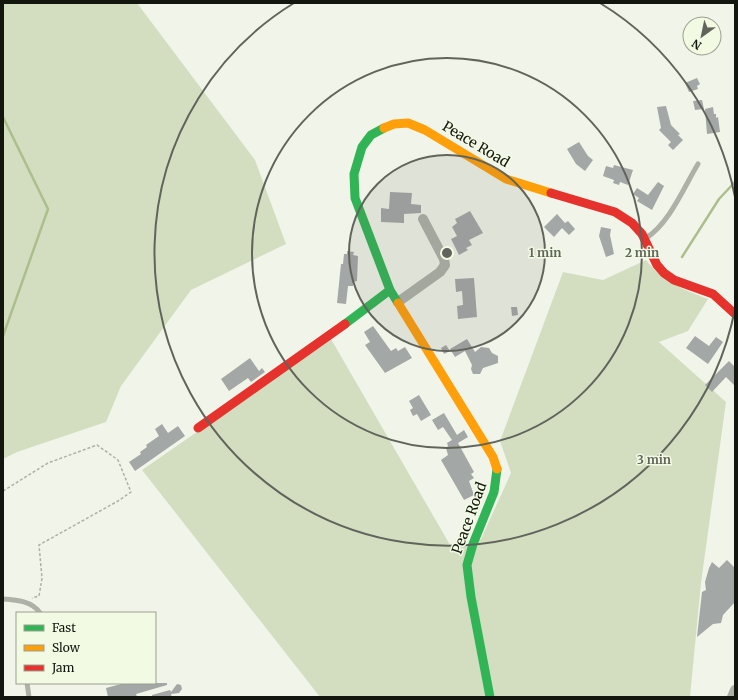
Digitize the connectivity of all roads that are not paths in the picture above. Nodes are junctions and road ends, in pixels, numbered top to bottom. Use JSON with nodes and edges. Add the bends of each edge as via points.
{"nodes":[{"id":1,"x":698,"y":164,"type":"dead end"},
{"id":2,"x":424,"y":219,"type":"dead end"},
{"id":3,"x":646,"y":238,"type":"junction"},
{"id":4,"x":390,"y":290,"type":"junction"},
{"id":5,"x":398,"y":302,"type":"junction"},
{"id":6,"x":735,"y":314,"type":"edge"},
{"id":7,"x":198,"y":428,"type":"dead end"},
{"id":8,"x":3,"y":599,"type":"edge"},
{"id":9,"x":39,"y":612,"type":"edge"},
{"id":10,"x":27,"y":684,"type":"edge"},
{"id":11,"x":735,"y":690,"type":"edge"},
{"id":12,"x":29,"y":697,"type":"edge"},
{"id":13,"x":490,"y":697,"type":"edge"},
{"id":14,"x":732,"y":697,"type":"edge"}],
"edges":[{"from":1,"to":3,"type":"lane","via":[[664,221],[656,232]]},
{"from":2,"to":5,"type":"street","via":[[444,259],[444,265],[440,272]]},
{"from":3,"to":4,"type":"street","name":"Peace Road","via":[[633,224],[615,212],[506,179],[425,130],[408,123],[394,124],[367,140],[360,152],[354,174],[355,198]]},
{"from":3,"to":6,"type":"street","name":"Peace Road","via":[[656,264],[665,274],[716,295]]},
{"from":4,"to":5,"type":"street","name":"Peace Road"},
{"from":4,"to":7,"type":"street","via":[[306,353]]},
{"from":5,"to":13,"type":"street","name":"Peace Road","via":[[494,457],[498,468],[497,483],[472,545],[468,562],[478,639]]},
{"from":8,"to":9,"type":"lane","via":[[18,600],[32,605]]},
{"from":10,"to":12,"type":"lane"},
{"from":11,"to":14,"type":"street"}]}
